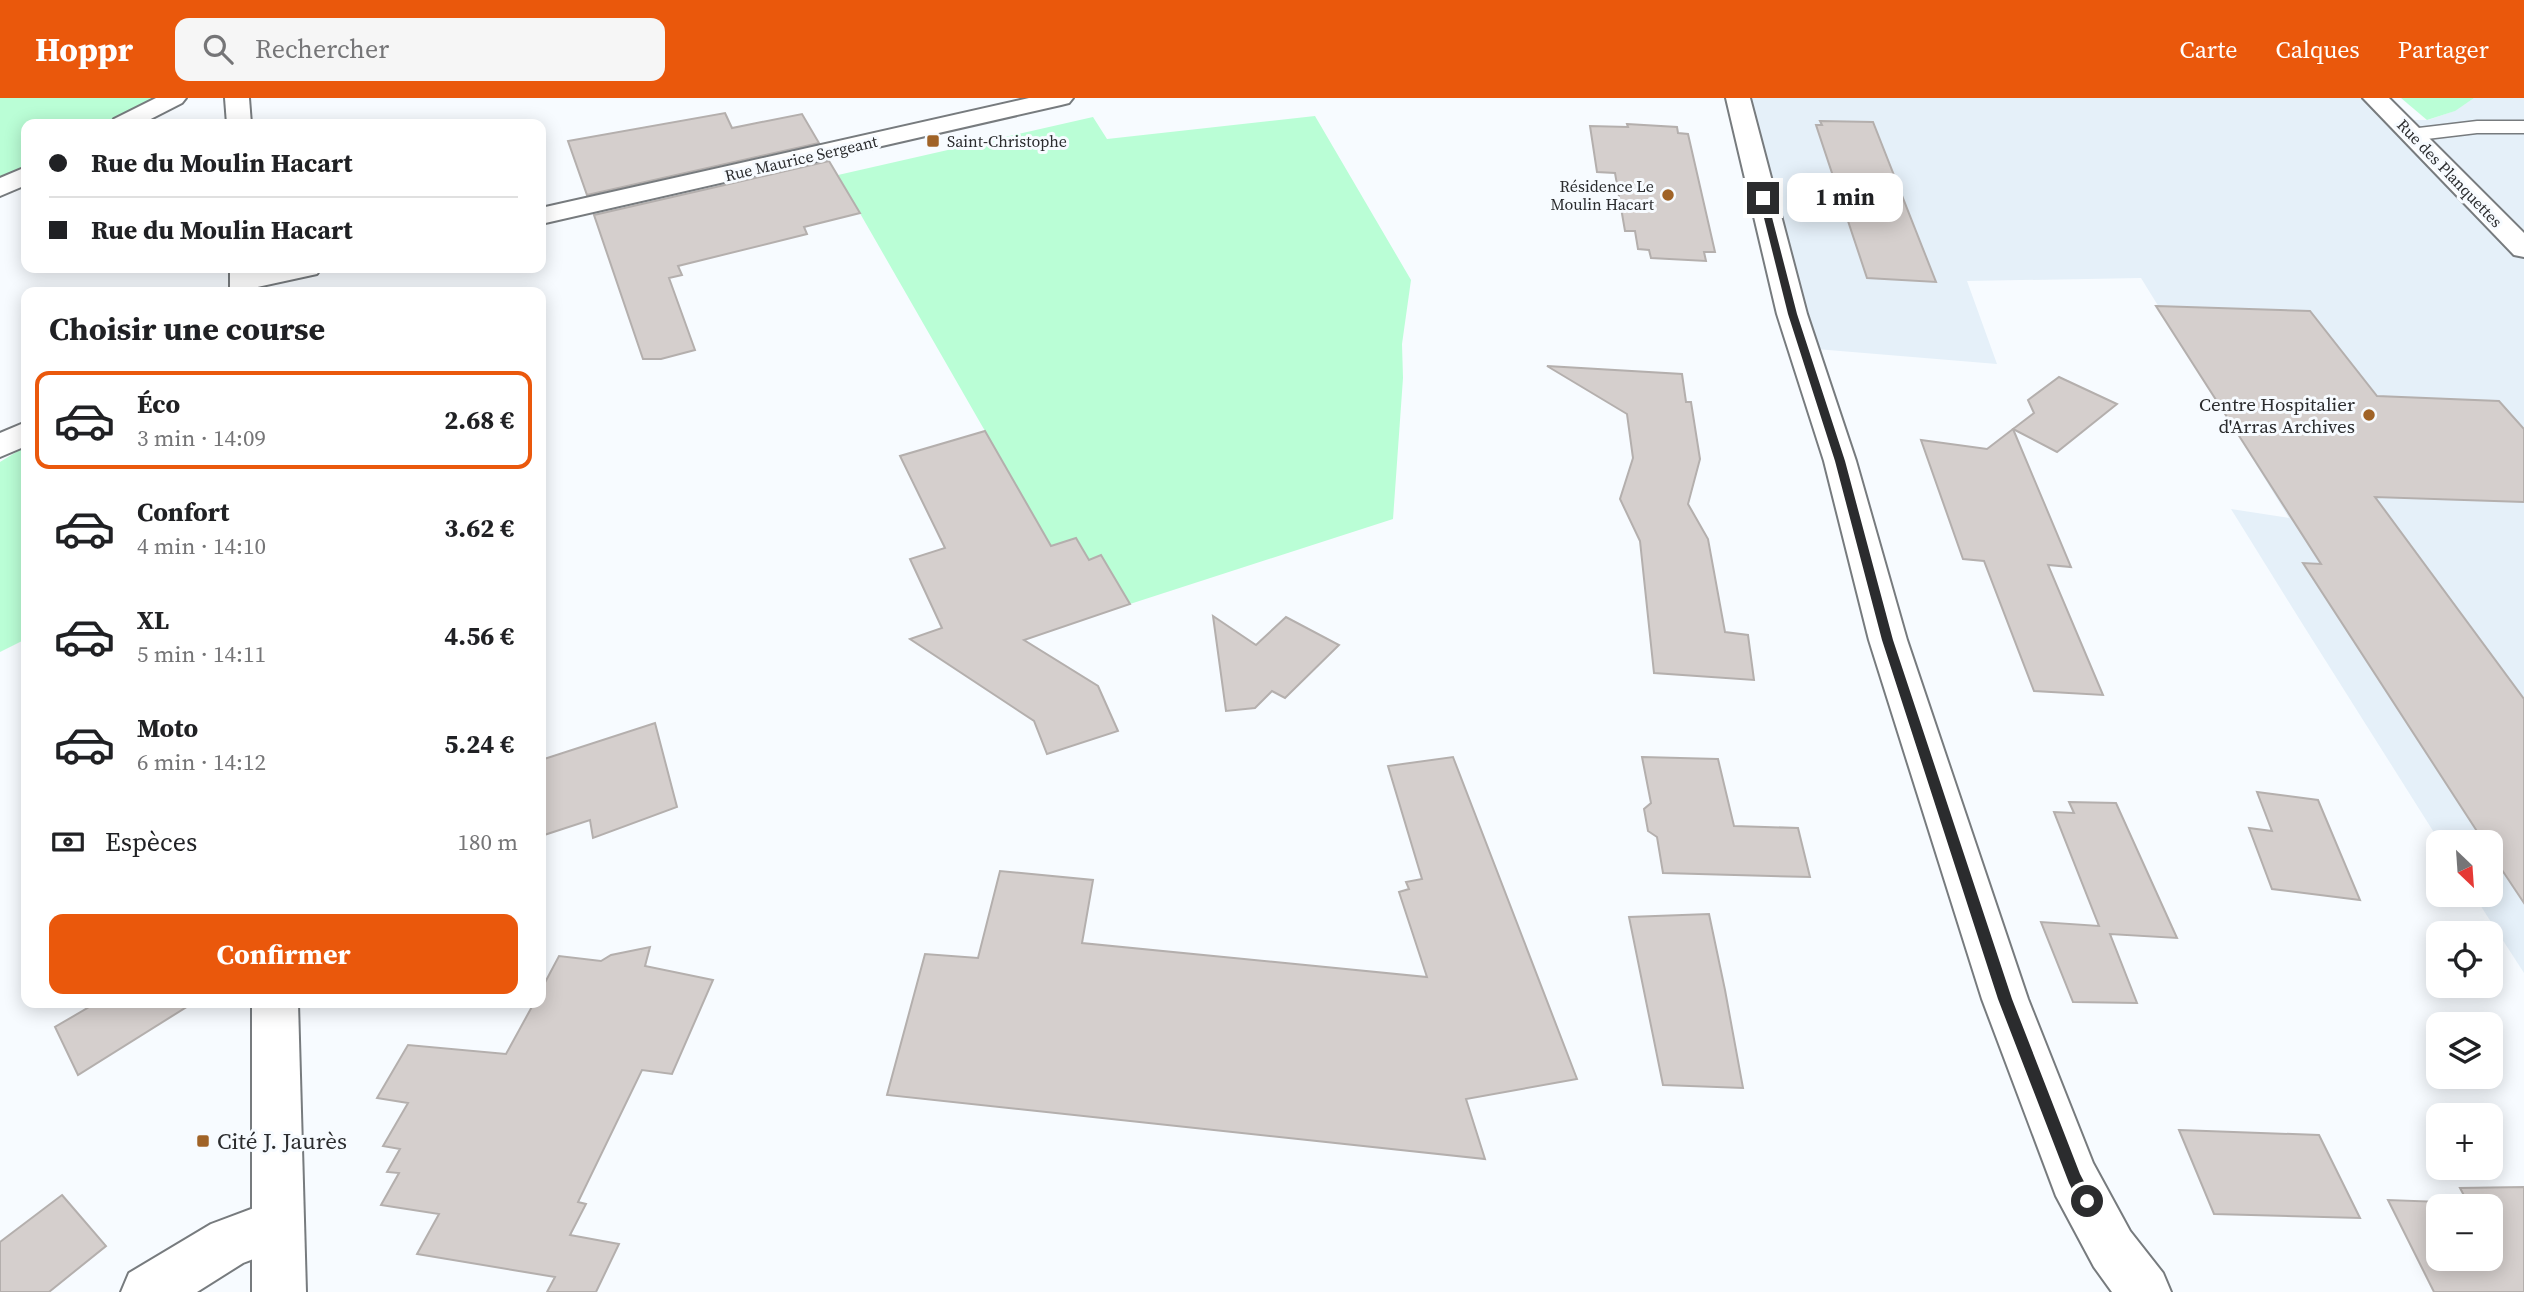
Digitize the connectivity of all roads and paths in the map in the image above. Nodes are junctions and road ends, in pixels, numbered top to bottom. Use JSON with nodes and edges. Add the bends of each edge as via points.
{"nodes":[{"id":1,"x":174,"y":98,"type":"edge"},
{"id":2,"x":237,"y":98,"type":"edge"},
{"id":3,"x":1057,"y":98,"type":"edge"},
{"id":4,"x":1738,"y":98,"type":"edge"},
{"id":5,"x":2375,"y":98,"type":"edge"},
{"id":6,"x":133,"y":119,"type":"edge"},
{"id":7,"x":239,"y":119,"type":"edge"},
{"id":8,"x":2524,"y":127,"type":"edge"},
{"id":9,"x":2410,"y":135,"type":"junction"},
{"id":10,"x":21,"y":178,"type":"edge"},
{"id":11,"x":0,"y":188,"type":"edge"},
{"id":12,"x":546,"y":215,"type":"edge"},
{"id":13,"x":2524,"y":249,"type":"edge"},
{"id":14,"x":281,"y":273,"type":"edge"},
{"id":15,"x":244,"y":280,"type":"edge"},
{"id":16,"x":21,"y":435,"type":"edge"},
{"id":17,"x":0,"y":447,"type":"edge"},
{"id":18,"x":275,"y":1008,"type":"edge"},
{"id":19,"x":278,"y":1226,"type":"junction"},
{"id":20,"x":148,"y":1292,"type":"edge"},
{"id":21,"x":279,"y":1292,"type":"edge"},
{"id":22,"x":2144,"y":1292,"type":"edge"}],
"edges":[{"from":1,"to":6,"type":"street"},
{"from":2,"to":7,"type":"street"},
{"from":3,"to":12,"type":"street","name":"Rue Maurice Sergeant"},
{"from":4,"to":22,"type":"street","via":[[1792,314],[1840,461],[1888,640],[2005,999],[2074,1178],[2112,1249]]},
{"from":5,"to":9,"type":"street","name":"Rue des Planquettes"},
{"from":8,"to":9,"type":"lane"},
{"from":9,"to":13,"type":"street","name":"Rue des Planquettes"},
{"from":10,"to":11,"type":"street"},
{"from":14,"to":15,"type":"street"},
{"from":16,"to":17,"type":"street"},
{"from":18,"to":19,"type":"street"},
{"from":19,"to":20,"type":"street","via":[[229,1242]]},
{"from":19,"to":21,"type":"street"}]}
